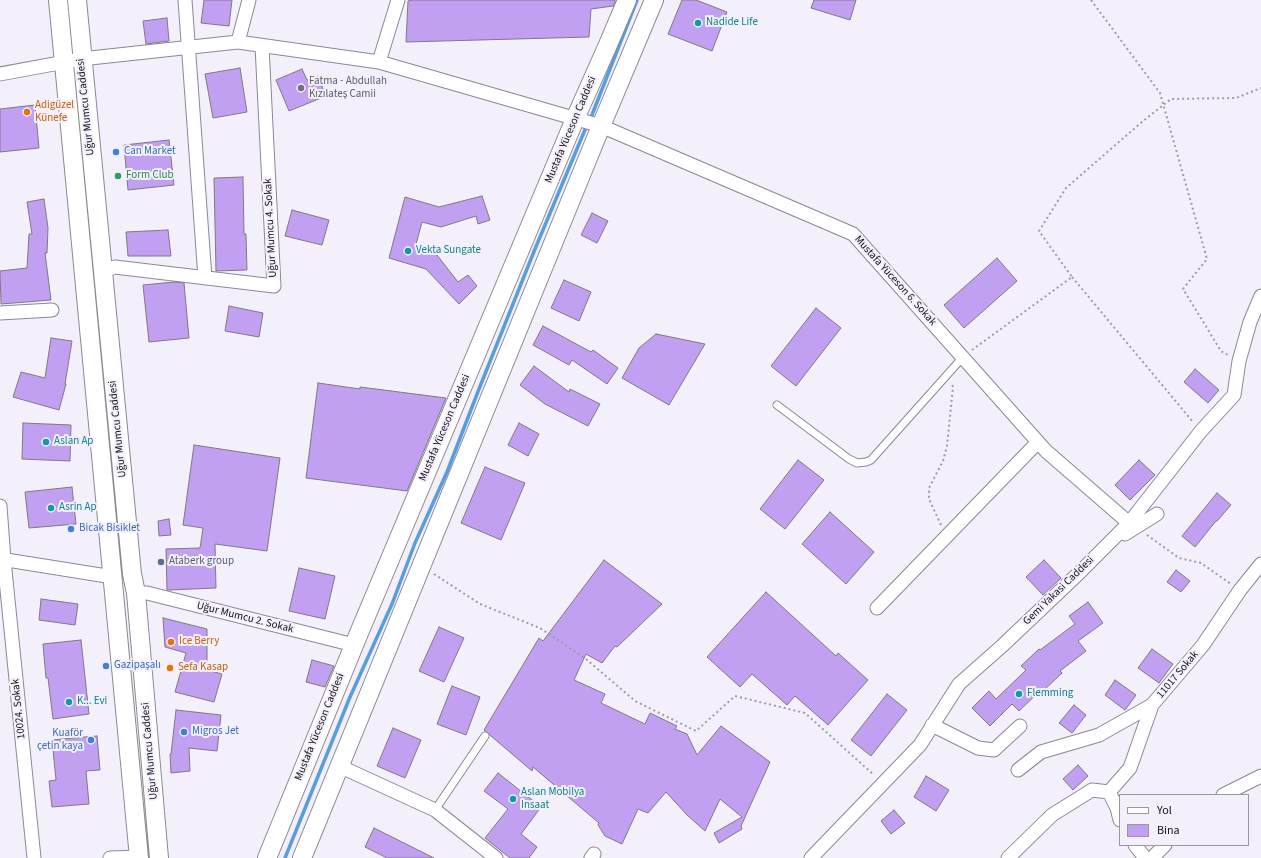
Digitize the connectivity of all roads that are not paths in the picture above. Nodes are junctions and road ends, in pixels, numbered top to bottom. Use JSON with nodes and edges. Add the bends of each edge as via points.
{"nodes":[{"id":1,"x":58,"y":0,"type":"edge"},
{"id":2,"x":77,"y":0,"type":"edge"},
{"id":3,"x":185,"y":0,"type":"edge"},
{"id":4,"x":249,"y":0,"type":"edge"},
{"id":5,"x":398,"y":0,"type":"edge"},
{"id":6,"x":627,"y":0,"type":"edge"},
{"id":7,"x":654,"y":0,"type":"edge"},
{"id":8,"x":238,"y":42,"type":"junction"},
{"id":9,"x":262,"y":46,"type":"junction"},
{"id":10,"x":189,"y":47,"type":"junction"},
{"id":11,"x":81,"y":59,"type":"junction"},
{"id":12,"x":64,"y":62,"type":"junction"},
{"id":13,"x":379,"y":62,"type":"junction"},
{"id":14,"x":0,"y":74,"type":"edge"},
{"id":15,"x":588,"y":123,"type":"junction"},
{"id":16,"x":102,"y":271,"type":"junction"},
{"id":17,"x":205,"y":278,"type":"junction"},
{"id":18,"x":1261,"y":296,"type":"edge"},
{"id":19,"x":52,"y":310,"type":"dead end"},
{"id":20,"x":0,"y":313,"type":"edge"},
{"id":21,"x":963,"y":357,"type":"junction"},
{"id":22,"x":778,"y":405,"type":"dead end"},
{"id":23,"x":1038,"y":442,"type":"junction"},
{"id":24,"x":0,"y":506,"type":"edge"},
{"id":25,"x":1157,"y":514,"type":"dead end"},
{"id":26,"x":1132,"y":525,"type":"junction"},
{"id":27,"x":2,"y":560,"type":"edge"},
{"id":28,"x":1261,"y":564,"type":"edge"},
{"id":29,"x":113,"y":577,"type":"junction"},
{"id":30,"x":136,"y":593,"type":"junction"},
{"id":31,"x":877,"y":608,"type":"dead end"},
{"id":32,"x":354,"y":645,"type":"junction"},
{"id":33,"x":1152,"y":705,"type":"junction"},
{"id":34,"x":932,"y":725,"type":"junction"},
{"id":35,"x":1020,"y":726,"type":"dead end"},
{"id":36,"x":485,"y":736,"type":"dead end"},
{"id":37,"x":338,"y":766,"type":"junction"},
{"id":38,"x":1018,"y":770,"type":"dead end"},
{"id":39,"x":1261,"y":776,"type":"edge"},
{"id":40,"x":1109,"y":792,"type":"junction"},
{"id":41,"x":1225,"y":794,"type":"edge"},
{"id":42,"x":435,"y":810,"type":"junction"},
{"id":43,"x":1119,"y":816,"type":"edge"},
{"id":44,"x":1136,"y":846,"type":"edge"},
{"id":45,"x":1165,"y":846,"type":"edge"},
{"id":46,"x":34,"y":858,"type":"edge"},
{"id":47,"x":110,"y":858,"type":"edge"},
{"id":48,"x":139,"y":858,"type":"edge"},
{"id":49,"x":159,"y":858,"type":"edge"},
{"id":50,"x":267,"y":858,"type":"edge"},
{"id":51,"x":302,"y":858,"type":"edge"},
{"id":52,"x":496,"y":858,"type":"edge"},
{"id":53,"x":811,"y":858,"type":"edge"},
{"id":54,"x":1008,"y":858,"type":"edge"},
{"id":55,"x":1145,"y":858,"type":"edge"},
{"id":56,"x":1152,"y":858,"type":"edge"}],
"edges":[{"from":1,"to":12,"type":"street","name":"Uğur Mumcu Caddesi"},
{"from":2,"to":11,"type":"street","name":"Uğur Mumcu Caddesi"},
{"from":3,"to":10,"type":"street"},
{"from":4,"to":8,"type":"street"},
{"from":5,"to":13,"type":"street"},
{"from":6,"to":15,"type":"street","name":"Mustafa Yüceson Caddesi","via":[[607,47]]},
{"from":7,"to":15,"type":"street","name":"Mustafa Yüceson Caddesi"},
{"from":8,"to":9,"type":"street","name":"Mustafa Yüceson 6. Sokak"},
{"from":8,"to":10,"type":"street","name":"Mustafa Yüceson 6. Sokak"},
{"from":9,"to":13,"type":"street","name":"Mustafa Yüceson 6. Sokak"},
{"from":9,"to":17,"type":"street","name":"Uğur Mumcu 4. Sokak","via":[[274,286]]},
{"from":10,"to":11,"type":"street","name":"Mustafa Yüceson 6. Sokak"},
{"from":10,"to":17,"type":"street"},
{"from":11,"to":12,"type":"street","name":"Mustafa Yüceson 6. Sokak"},
{"from":11,"to":16,"type":"street","name":"Uğur Mumcu Caddesi"},
{"from":12,"to":14,"type":"street","name":"Mustafa Yüceson 6. Sokak"},
{"from":12,"to":29,"type":"street","name":"Uğur Mumcu Caddesi"},
{"from":13,"to":15,"type":"street","name":"Mustafa Yüceson 6. Sokak"},
{"from":15,"to":21,"type":"street","name":"Mustafa Yüceson 6. Sokak","via":[[853,234]]},
{"from":15,"to":32,"type":"street","name":"Mustafa Yüceson Caddesi"},
{"from":15,"to":37,"type":"street","name":"Mustafa Yüceson Caddesi","via":[[421,566]]},
{"from":16,"to":17,"type":"street","name":"Uğur Mumcu 4. Sokak","via":[[115,267]]},
{"from":16,"to":30,"type":"street","name":"Uğur Mumcu Caddesi"},
{"from":18,"to":26,"type":"street","name":"Gemi Yakasi Caddesi","via":[[1250,322],[1239,361],[1234,395],[1201,431]]},
{"from":19,"to":20,"type":"street"},
{"from":21,"to":22,"type":"lane","via":[[871,460],[862,463],[849,459]]},
{"from":21,"to":23,"type":"street","name":"Mustafa Yüceson 6. Sokak"},
{"from":23,"to":26,"type":"street","name":"Mustafa Yüceson 6. Sokak"},
{"from":23,"to":31,"type":"street"},
{"from":24,"to":27,"type":"street","name":"10024. Sokak"},
{"from":25,"to":26,"type":"street"},
{"from":26,"to":34,"type":"street","name":"Gemi Yakasi Caddesi","via":[[1117,535],[1002,646],[958,684]]},
{"from":27,"to":29,"type":"street"},
{"from":27,"to":46,"type":"street","name":"10024. Sokak"},
{"from":28,"to":33,"type":"street","name":"11017 Sokak","via":[[1203,645]]},
{"from":29,"to":48,"type":"street","name":"Uğur Mumcu Caddesi"},
{"from":30,"to":32,"type":"street","name":"Uğur Mumcu 2. Sokak"},
{"from":30,"to":49,"type":"street","name":"Uğur Mumcu Caddesi"},
{"from":32,"to":50,"type":"street","name":"Mustafa Yüceson Caddesi"},
{"from":33,"to":38,"type":"street","via":[[1099,735],[1041,752]]},
{"from":33,"to":40,"type":"street","name":"11017 Sokak","via":[[1130,768]]},
{"from":34,"to":35,"type":"street","via":[[978,748],[994,750]]},
{"from":34,"to":53,"type":"street","name":"Gemi Yakasi Caddesi","via":[[920,745]]},
{"from":36,"to":42,"type":"lane"},
{"from":37,"to":42,"type":"street"},
{"from":37,"to":51,"type":"street","name":"Mustafa Yüceson Caddesi"},
{"from":39,"to":41,"type":"street"},
{"from":40,"to":43,"type":"street"},
{"from":40,"to":54,"type":"street","via":[[1092,790],[1078,798],[1052,815]]},
{"from":42,"to":52,"type":"street"},
{"from":44,"to":55,"type":"street"},
{"from":45,"to":56,"type":"street"},
{"from":47,"to":48,"type":"street"}]}
